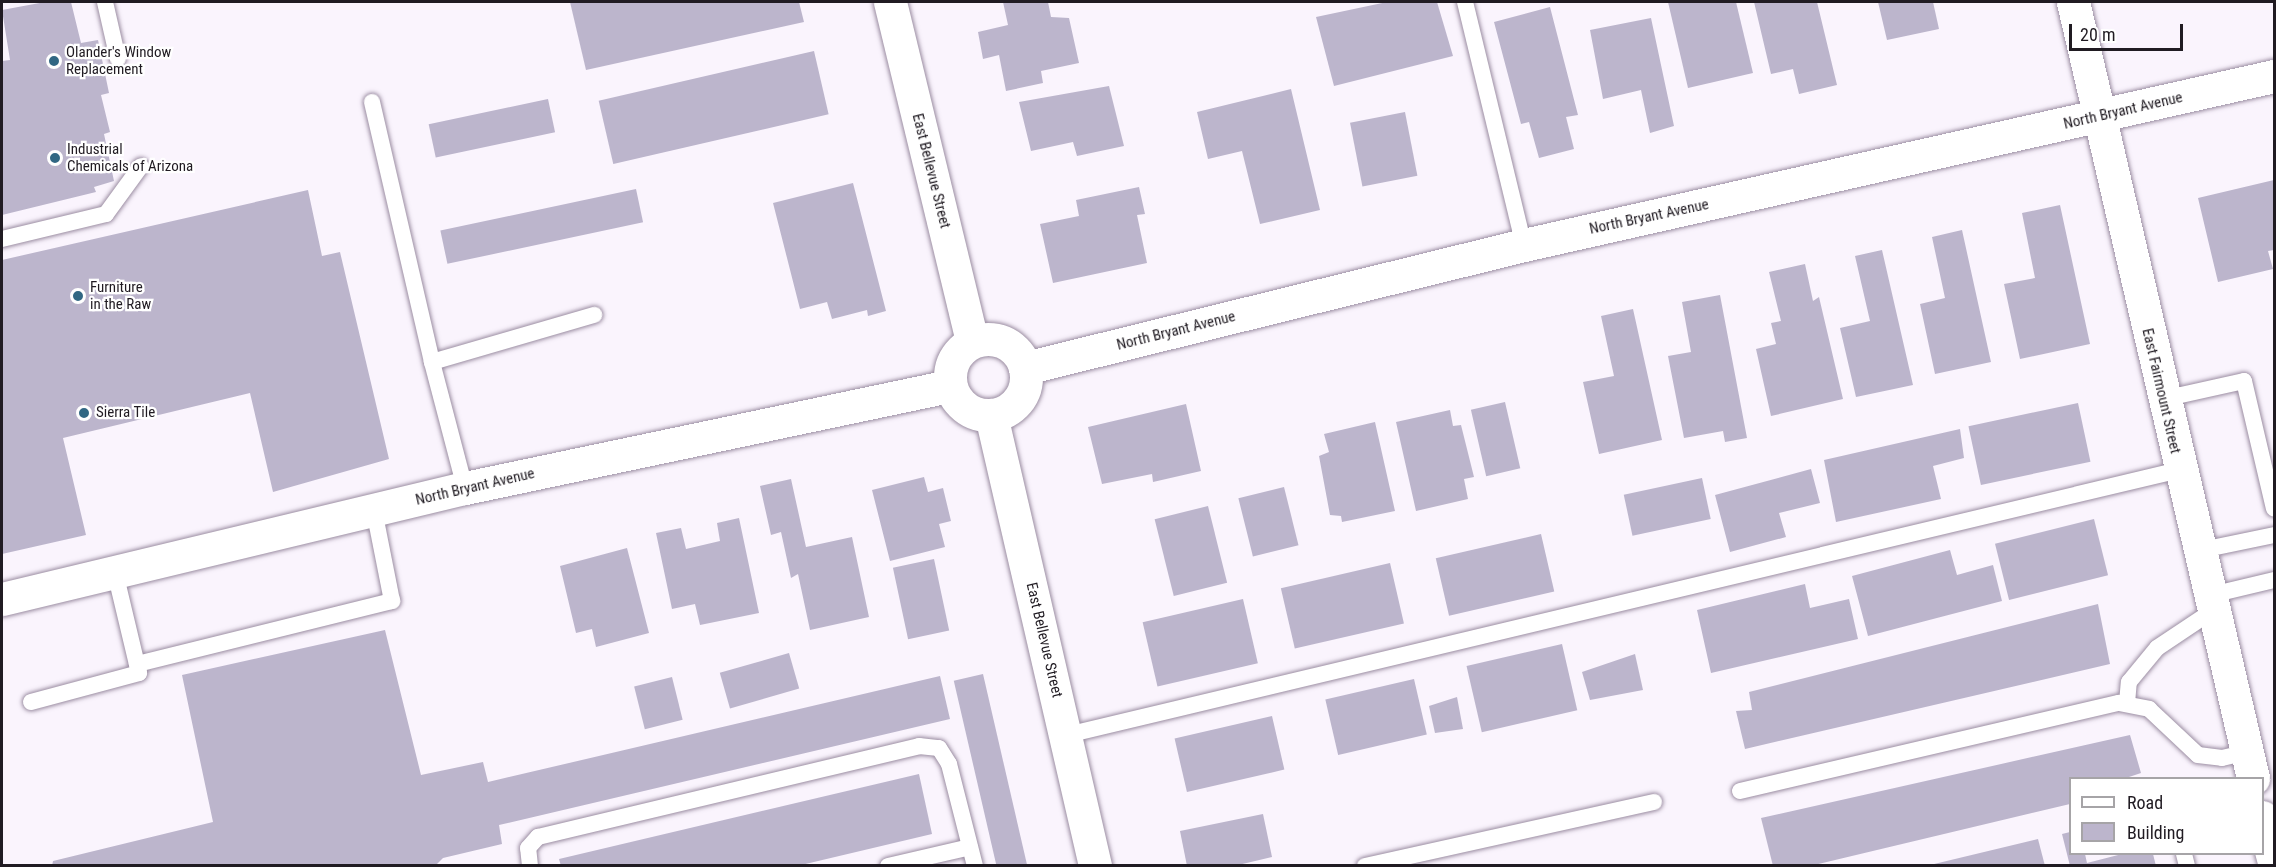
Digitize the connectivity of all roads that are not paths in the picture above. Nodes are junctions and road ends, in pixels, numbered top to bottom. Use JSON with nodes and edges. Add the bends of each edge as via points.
{"nodes":[{"id":1,"x":105,"y":2,"type":"edge"},
{"id":2,"x":890,"y":2,"type":"edge"},
{"id":3,"x":1465,"y":2,"type":"edge"},
{"id":4,"x":2073,"y":2,"type":"edge"},
{"id":5,"x":118,"y":59,"type":"dead end"},
{"id":6,"x":2274,"y":76,"type":"edge"},
{"id":7,"x":372,"y":102,"type":"dead end"},
{"id":8,"x":2099,"y":117,"type":"junction"},
{"id":9,"x":141,"y":166,"type":"dead end"},
{"id":10,"x":2,"y":239,"type":"edge"},
{"id":11,"x":1524,"y":244,"type":"junction"},
{"id":12,"x":594,"y":315,"type":"dead end"},
{"id":13,"x":972,"y":341,"type":"junction"},
{"id":14,"x":432,"y":363,"type":"junction"},
{"id":15,"x":1025,"y":368,"type":"junction"},
{"id":16,"x":950,"y":386,"type":"junction"},
{"id":17,"x":2163,"y":399,"type":"junction"},
{"id":18,"x":991,"y":415,"type":"junction"},
{"id":19,"x":2179,"y":470,"type":"junction"},
{"id":20,"x":465,"y":488,"type":"junction"},
{"id":21,"x":2274,"y":509,"type":"edge"},
{"id":22,"x":374,"y":510,"type":"junction"},
{"id":23,"x":2274,"y":535,"type":"edge"},
{"id":24,"x":2197,"y":551,"type":"junction"},
{"id":25,"x":116,"y":572,"type":"junction"},
{"id":26,"x":2274,"y":580,"type":"edge"},
{"id":27,"x":2,"y":599,"type":"edge"},
{"id":28,"x":2209,"y":604,"type":"junction"},
{"id":29,"x":137,"y":664,"type":"junction"},
{"id":30,"x":31,"y":702,"type":"dead end"},
{"id":31,"x":2127,"y":703,"type":"junction"},
{"id":32,"x":1067,"y":735,"type":"junction"},
{"id":33,"x":2250,"y":765,"type":"edge"},
{"id":34,"x":1740,"y":790,"type":"dead end"},
{"id":35,"x":1654,"y":802,"type":"dead end"},
{"id":36,"x":2264,"y":824,"type":"edge"},
{"id":37,"x":970,"y":847,"type":"junction"},
{"id":38,"x":2274,"y":862,"type":"edge"},
{"id":39,"x":530,"y":866,"type":"edge"},
{"id":40,"x":888,"y":866,"type":"edge"},
{"id":41,"x":975,"y":866,"type":"edge"},
{"id":42,"x":1095,"y":866,"type":"edge"},
{"id":43,"x":1365,"y":866,"type":"edge"}],
"edges":[{"from":1,"to":5,"type":"lane"},
{"from":2,"to":13,"type":"street","name":"East Bellevue Street"},
{"from":3,"to":11,"type":"lane"},
{"from":4,"to":8,"type":"street","name":"East Fairmount Street"},
{"from":6,"to":8,"type":"street","name":"North Bryant Avenue"},
{"from":7,"to":14,"type":"lane"},
{"from":8,"to":11,"type":"street","name":"North Bryant Avenue"},
{"from":8,"to":17,"type":"street","name":"East Fairmount Street"},
{"from":9,"to":10,"type":"lane","via":[[106,214]]},
{"from":11,"to":15,"type":"street","name":"North Bryant Avenue"},
{"from":12,"to":14,"type":"lane"},
{"from":13,"to":15,"type":"street","via":[[1005,343]]},
{"from":13,"to":16,"type":"street","via":[[953,360]]},
{"from":14,"to":20,"type":"lane"},
{"from":15,"to":18,"type":"street","via":[[1019,399]]},
{"from":16,"to":18,"type":"street","via":[[970,411]]},
{"from":16,"to":20,"type":"street","name":"North Bryant Avenue"},
{"from":17,"to":19,"type":"street","name":"East Fairmount Street"},
{"from":17,"to":21,"type":"lane","via":[[2244,381]]},
{"from":18,"to":32,"type":"street","name":"East Bellevue Street"},
{"from":19,"to":24,"type":"street","name":"East Fairmount Street"},
{"from":19,"to":32,"type":"lane"},
{"from":20,"to":22,"type":"street","name":"North Bryant Avenue"},
{"from":22,"to":25,"type":"street","name":"North Bryant Avenue"},
{"from":22,"to":29,"type":"lane","via":[[392,601]]},
{"from":23,"to":24,"type":"lane"},
{"from":24,"to":28,"type":"street","name":"East Fairmount Street"},
{"from":25,"to":27,"type":"street","name":"North Bryant Avenue"},
{"from":25,"to":29,"type":"lane"},
{"from":26,"to":28,"type":"lane"},
{"from":28,"to":31,"type":"lane","via":[[2157,648],[2129,682]]},
{"from":28,"to":33,"type":"street","name":"East Fairmount Street"},
{"from":29,"to":30,"type":"lane","via":[[139,673]]},
{"from":31,"to":33,"type":"lane","via":[[2149,709],[2198,755]]},
{"from":31,"to":34,"type":"lane"},
{"from":32,"to":42,"type":"street","name":"East Bellevue Street"},
{"from":35,"to":43,"type":"lane"},
{"from":36,"to":38,"type":"street"},
{"from":37,"to":39,"type":"lane","via":[[949,764],[939,748],[919,746],[538,837],[528,848]]},
{"from":37,"to":40,"type":"lane"},
{"from":37,"to":41,"type":"lane"}]}
